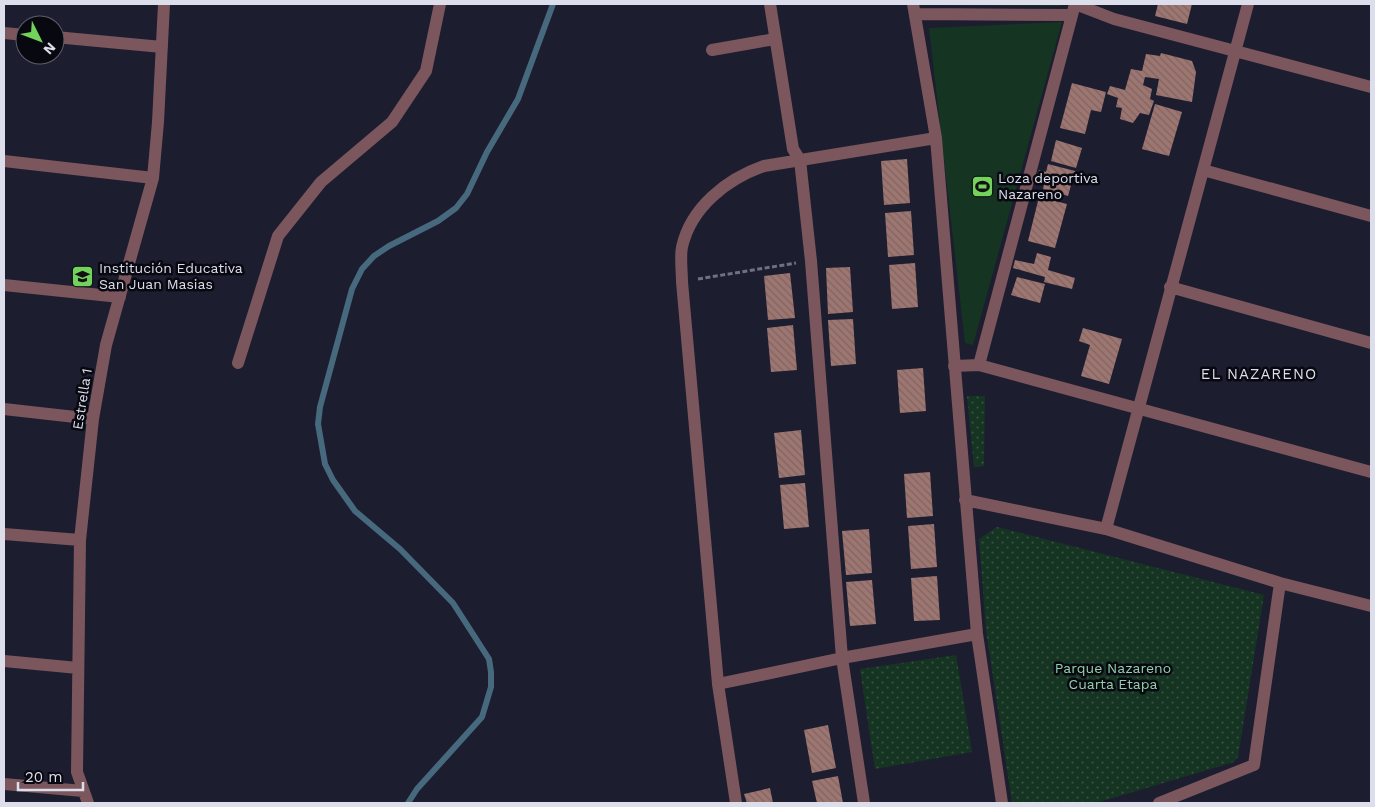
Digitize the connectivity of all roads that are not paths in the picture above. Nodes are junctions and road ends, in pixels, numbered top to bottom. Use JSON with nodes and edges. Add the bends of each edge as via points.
{"nodes":[{"id":1,"x":164,"y":4,"type":"edge"},
{"id":2,"x":440,"y":4,"type":"edge"},
{"id":3,"x":770,"y":4,"type":"edge"},
{"id":4,"x":1248,"y":4,"type":"edge"},
{"id":5,"x":1074,"y":8,"type":"edge"},
{"id":6,"x":914,"y":9,"type":"edge"},
{"id":7,"x":65,"y":38,"type":"edge"},
{"id":8,"x":775,"y":39,"type":"junction"},
{"id":9,"x":162,"y":47,"type":"junction"},
{"id":10,"x":712,"y":50,"type":"dead end"},
{"id":11,"x":1235,"y":50,"type":"junction"},
{"id":12,"x":1371,"y":87,"type":"edge"},
{"id":13,"x":936,"y":138,"type":"junction"},
{"id":14,"x":800,"y":160,"type":"junction"},
{"id":15,"x":4,"y":161,"type":"edge"},
{"id":16,"x":1203,"y":170,"type":"junction"},
{"id":17,"x":152,"y":178,"type":"junction"},
{"id":18,"x":1371,"y":216,"type":"edge"},
{"id":19,"x":4,"y":285,"type":"edge"},
{"id":20,"x":1170,"y":287,"type":"junction"},
{"id":21,"x":120,"y":296,"type":"junction"},
{"id":22,"x":1371,"y":343,"type":"edge"},
{"id":23,"x":238,"y":362,"type":"dead end"},
{"id":24,"x":979,"y":365,"type":"junction"},
{"id":25,"x":954,"y":366,"type":"junction"},
{"id":26,"x":1138,"y":408,"type":"junction"},
{"id":27,"x":4,"y":409,"type":"edge"},
{"id":28,"x":93,"y":419,"type":"junction"},
{"id":29,"x":1371,"y":472,"type":"edge"},
{"id":30,"x":964,"y":500,"type":"junction"},
{"id":31,"x":1106,"y":529,"type":"junction"},
{"id":32,"x":4,"y":534,"type":"edge"},
{"id":33,"x":80,"y":540,"type":"junction"},
{"id":34,"x":1280,"y":583,"type":"junction"},
{"id":35,"x":1371,"y":606,"type":"edge"},
{"id":36,"x":977,"y":634,"type":"junction"},
{"id":37,"x":842,"y":658,"type":"junction"},
{"id":38,"x":4,"y":661,"type":"edge"},
{"id":39,"x":78,"y":668,"type":"junction"},
{"id":40,"x":718,"y":684,"type":"junction"},
{"id":41,"x":4,"y":784,"type":"edge"},
{"id":42,"x":83,"y":791,"type":"junction"},
{"id":43,"x":88,"y":803,"type":"edge"},
{"id":44,"x":736,"y":803,"type":"edge"},
{"id":45,"x":864,"y":803,"type":"edge"},
{"id":46,"x":1002,"y":803,"type":"edge"},
{"id":47,"x":1159,"y":803,"type":"edge"}],
"edges":[{"from":1,"to":9,"type":"street","name":"Estrella 1"},
{"from":2,"to":23,"type":"street","via":[[426,71],[392,122],[321,182],[278,236]]},
{"from":3,"to":8,"type":"street"},
{"from":4,"to":11,"type":"street"},
{"from":5,"to":6,"type":"street"},
{"from":5,"to":11,"type":"street"},
{"from":5,"to":24,"type":"street"},
{"from":6,"to":13,"type":"street"},
{"from":7,"to":9,"type":"street"},
{"from":8,"to":10,"type":"street"},
{"from":8,"to":14,"type":"street","via":[[793,149]]},
{"from":9,"to":17,"type":"street","name":"Estrella 1"},
{"from":11,"to":12,"type":"street"},
{"from":11,"to":16,"type":"street"},
{"from":13,"to":14,"type":"street"},
{"from":13,"to":25,"type":"street"},
{"from":14,"to":37,"type":"street"},
{"from":14,"to":40,"type":"street","via":[[764,166],[730,182],[701,208],[686,233],[682,250],[682,282]]},
{"from":15,"to":17,"type":"street"},
{"from":16,"to":18,"type":"street"},
{"from":16,"to":20,"type":"street"},
{"from":17,"to":21,"type":"street","name":"Estrella 1"},
{"from":19,"to":21,"type":"street"},
{"from":20,"to":22,"type":"street"},
{"from":20,"to":26,"type":"street"},
{"from":21,"to":28,"type":"street","name":"Estrella 1","via":[[106,345]]},
{"from":24,"to":25,"type":"street"},
{"from":24,"to":26,"type":"street"},
{"from":25,"to":30,"type":"street"},
{"from":26,"to":29,"type":"street"},
{"from":26,"to":31,"type":"street"},
{"from":27,"to":28,"type":"street"},
{"from":28,"to":33,"type":"street","name":"Estrella 1"},
{"from":30,"to":31,"type":"street"},
{"from":30,"to":36,"type":"street"},
{"from":31,"to":34,"type":"street"},
{"from":32,"to":33,"type":"street"},
{"from":33,"to":39,"type":"street","name":"Estrella 1"},
{"from":34,"to":35,"type":"street"},
{"from":34,"to":47,"type":"street","via":[[1254,765]]},
{"from":36,"to":37,"type":"street"},
{"from":36,"to":46,"type":"street"},
{"from":37,"to":40,"type":"street"},
{"from":37,"to":45,"type":"street"},
{"from":38,"to":39,"type":"street"},
{"from":39,"to":42,"type":"street","name":"Estrella 1","via":[[76,772]]},
{"from":40,"to":44,"type":"street"},
{"from":41,"to":42,"type":"street"},
{"from":42,"to":43,"type":"street","name":"Estrella 1"}]}
